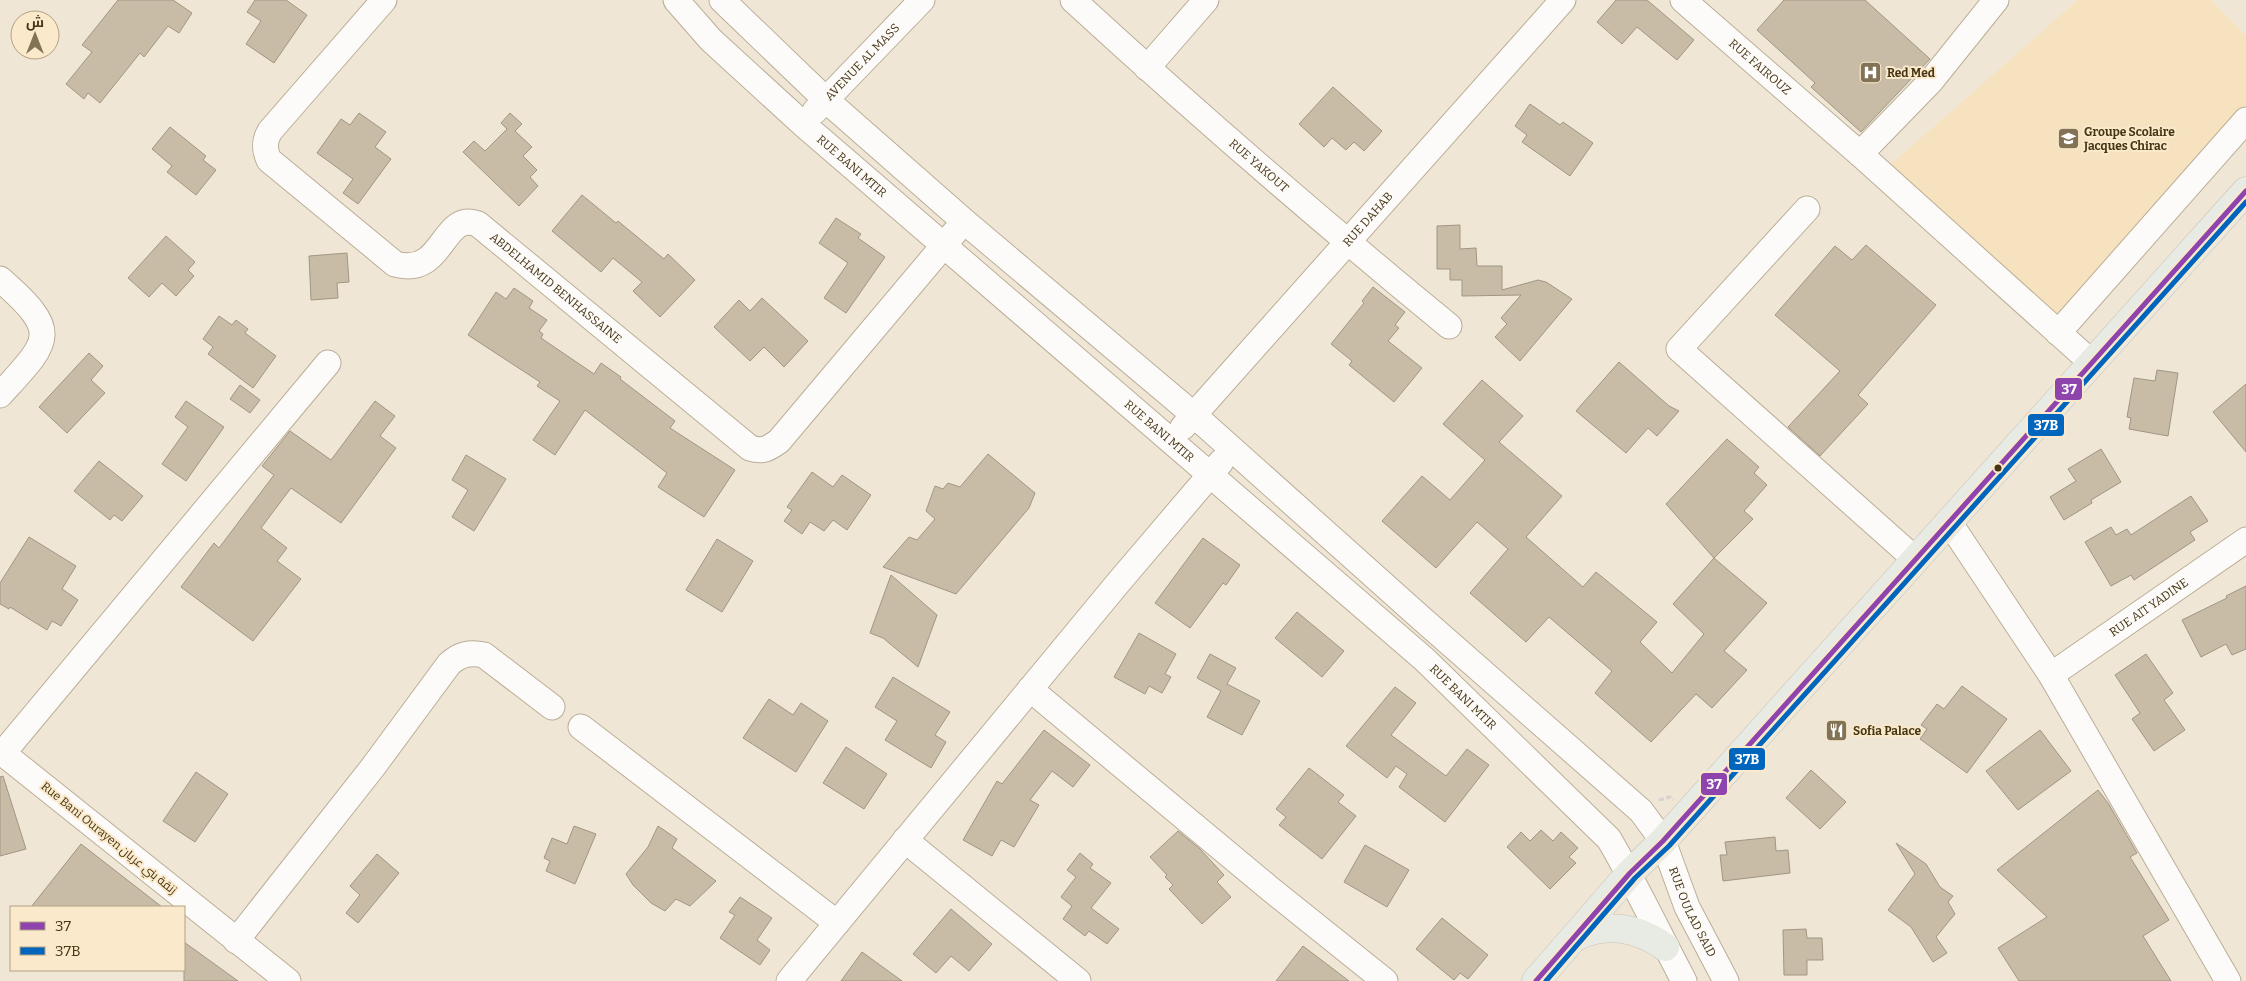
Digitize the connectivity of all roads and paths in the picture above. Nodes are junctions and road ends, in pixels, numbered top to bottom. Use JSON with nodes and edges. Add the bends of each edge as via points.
{"nodes":[{"id":1,"x":384,"y":0,"type":"edge"},
{"id":2,"x":676,"y":0,"type":"edge"},
{"id":3,"x":722,"y":0,"type":"edge"},
{"id":4,"x":922,"y":0,"type":"edge"},
{"id":5,"x":1073,"y":0,"type":"edge"},
{"id":6,"x":1206,"y":0,"type":"edge"},
{"id":7,"x":1563,"y":0,"type":"edge"},
{"id":8,"x":1682,"y":0,"type":"edge"},
{"id":9,"x":1996,"y":0,"type":"edge"},
{"id":10,"x":1147,"y":68,"type":"junction"},
{"id":11,"x":825,"y":99,"type":"junction"},
{"id":12,"x":2246,"y":120,"type":"edge"},
{"id":13,"x":804,"y":124,"type":"junction"},
{"id":14,"x":1860,"y":154,"type":"junction"},
{"id":15,"x":2246,"y":191,"type":"edge"},
{"id":16,"x":1807,"y":209,"type":"dead end"},
{"id":17,"x":965,"y":222,"type":"junction"},
{"id":18,"x":1346,"y":241,"type":"junction"},
{"id":19,"x":943,"y":244,"type":"junction"},
{"id":20,"x":0,"y":279,"type":"edge"},
{"id":21,"x":1449,"y":326,"type":"dead end"},
{"id":22,"x":2058,"y":333,"type":"junction"},
{"id":23,"x":328,"y":363,"type":"dead end"},
{"id":24,"x":2092,"y":363,"type":"junction"},
{"id":25,"x":0,"y":395,"type":"edge"},
{"id":26,"x":1194,"y":415,"type":"junction"},
{"id":27,"x":1171,"y":440,"type":"junction"},
{"id":28,"x":1232,"y":449,"type":"junction"},
{"id":29,"x":1210,"y":476,"type":"junction"},
{"id":30,"x":1949,"y":522,"type":"junction"},
{"id":31,"x":2246,"y":540,"type":"edge"},
{"id":32,"x":1916,"y":560,"type":"junction"},
{"id":33,"x":2051,"y":675,"type":"junction"},
{"id":34,"x":1030,"y":689,"type":"junction"},
{"id":35,"x":552,"y":706,"type":"dead end"},
{"id":36,"x":581,"y":727,"type":"dead end"},
{"id":37,"x":1,"y":752,"type":"edge"},
{"id":38,"x":905,"y":840,"type":"junction"},
{"id":39,"x":1663,"y":841,"type":"junction"},
{"id":40,"x":1630,"y":874,"type":"junction"},
{"id":41,"x":837,"y":923,"type":"junction"},
{"id":42,"x":1575,"y":937,"type":"junction"},
{"id":43,"x":236,"y":941,"type":"junction"},
{"id":44,"x":1665,"y":947,"type":"junction"},
{"id":45,"x":288,"y":981,"type":"edge"},
{"id":46,"x":789,"y":981,"type":"edge"},
{"id":47,"x":1078,"y":981,"type":"edge"},
{"id":48,"x":1385,"y":981,"type":"edge"},
{"id":49,"x":1536,"y":981,"type":"edge"},
{"id":50,"x":1684,"y":981,"type":"edge"},
{"id":51,"x":1726,"y":981,"type":"edge"},
{"id":52,"x":2228,"y":981,"type":"edge"}],
"edges":[{"from":1,"to":19,"type":"street","name":"ABDELHAMID BENHASSAINE","via":[[270,132],[265,144],[269,160],[395,264],[404,267],[423,264],[430,259],[455,226],[466,222],[478,224],[750,448],[761,451],[779,441]]},
{"from":2,"to":13,"type":"street","name":"RUE BANI MTIR","via":[[711,40]]},
{"from":3,"to":11,"type":"street"},
{"from":4,"to":11,"type":"street","name":"AVENUE AL MASS"},
{"from":5,"to":10,"type":"street","name":"RUE YAKOUT"},
{"from":6,"to":10,"type":"street"},
{"from":7,"to":18,"type":"street","name":"RUE DAHAB"},
{"from":8,"to":14,"type":"street","name":"RUE FAIROUZ"},
{"from":9,"to":14,"type":"street","via":[[1931,81]]},
{"from":10,"to":18,"type":"street","name":"RUE YAKOUT"},
{"from":11,"to":13,"type":"street","name":"AVENUE AL MASS"},
{"from":11,"to":17,"type":"street"},
{"from":12,"to":22,"type":"street"},
{"from":13,"to":19,"type":"street","name":"RUE BANI MTIR"},
{"from":14,"to":22,"type":"street","name":"RUE FAIROUZ"},
{"from":15,"to":24,"type":"main road"},
{"from":16,"to":32,"type":"street","via":[[1679,349]]},
{"from":17,"to":19,"type":"street","name":"ABDELHAMID BENHASSAINE"},
{"from":17,"to":26,"type":"street"},
{"from":18,"to":21,"type":"street","name":"RUE YAKOUT"},
{"from":18,"to":26,"type":"street","name":"RUE DAHAB"},
{"from":19,"to":27,"type":"street","name":"RUE BANI MTIR"},
{"from":20,"to":25,"type":"street","via":[[26,302],[38,318],[43,338],[32,360]]},
{"from":22,"to":24,"type":"street","name":"RUE FAIROUZ"},
{"from":23,"to":37,"type":"street"},
{"from":24,"to":30,"type":"main road"},
{"from":26,"to":27,"type":"street","name":"RUE DAHAB"},
{"from":26,"to":28,"type":"street"},
{"from":27,"to":29,"type":"street","name":"RUE BANI MTIR"},
{"from":28,"to":29,"type":"street"},
{"from":28,"to":39,"type":"street","via":[[1641,810]]},
{"from":29,"to":34,"type":"street"},
{"from":29,"to":40,"type":"street","name":"RUE BANI MTIR","via":[[1424,659],[1610,839]]},
{"from":30,"to":32,"type":"main road"},
{"from":30,"to":33,"type":"street"},
{"from":31,"to":33,"type":"street","name":"RUE AIT YADINE"},
{"from":32,"to":39,"type":"main road"},
{"from":33,"to":52,"type":"street"},
{"from":34,"to":38,"type":"street"},
{"from":34,"to":48,"type":"street"},
{"from":35,"to":43,"type":"street","via":[[484,655],[474,653],[456,658]]},
{"from":36,"to":41,"type":"street"},
{"from":37,"to":43,"type":"street","name":"Rue Bani Ourayen زنقة بني عريان"},
{"from":38,"to":41,"type":"street"},
{"from":38,"to":47,"type":"street"},
{"from":39,"to":40,"type":"main road"},
{"from":39,"to":51,"type":"street","name":"RUE OULAD SAID","via":[[1687,907]]},
{"from":40,"to":42,"type":"main road"},
{"from":40,"to":44,"type":"street"},
{"from":41,"to":46,"type":"street"},
{"from":42,"to":44,"type":"main road","via":[[1589,930],[1621,928],[1637,931]]},
{"from":42,"to":49,"type":"main road"},
{"from":43,"to":45,"type":"street","name":"Rue Bani Ourayen زنقة بني عريان"},
{"from":44,"to":50,"type":"street"}]}
